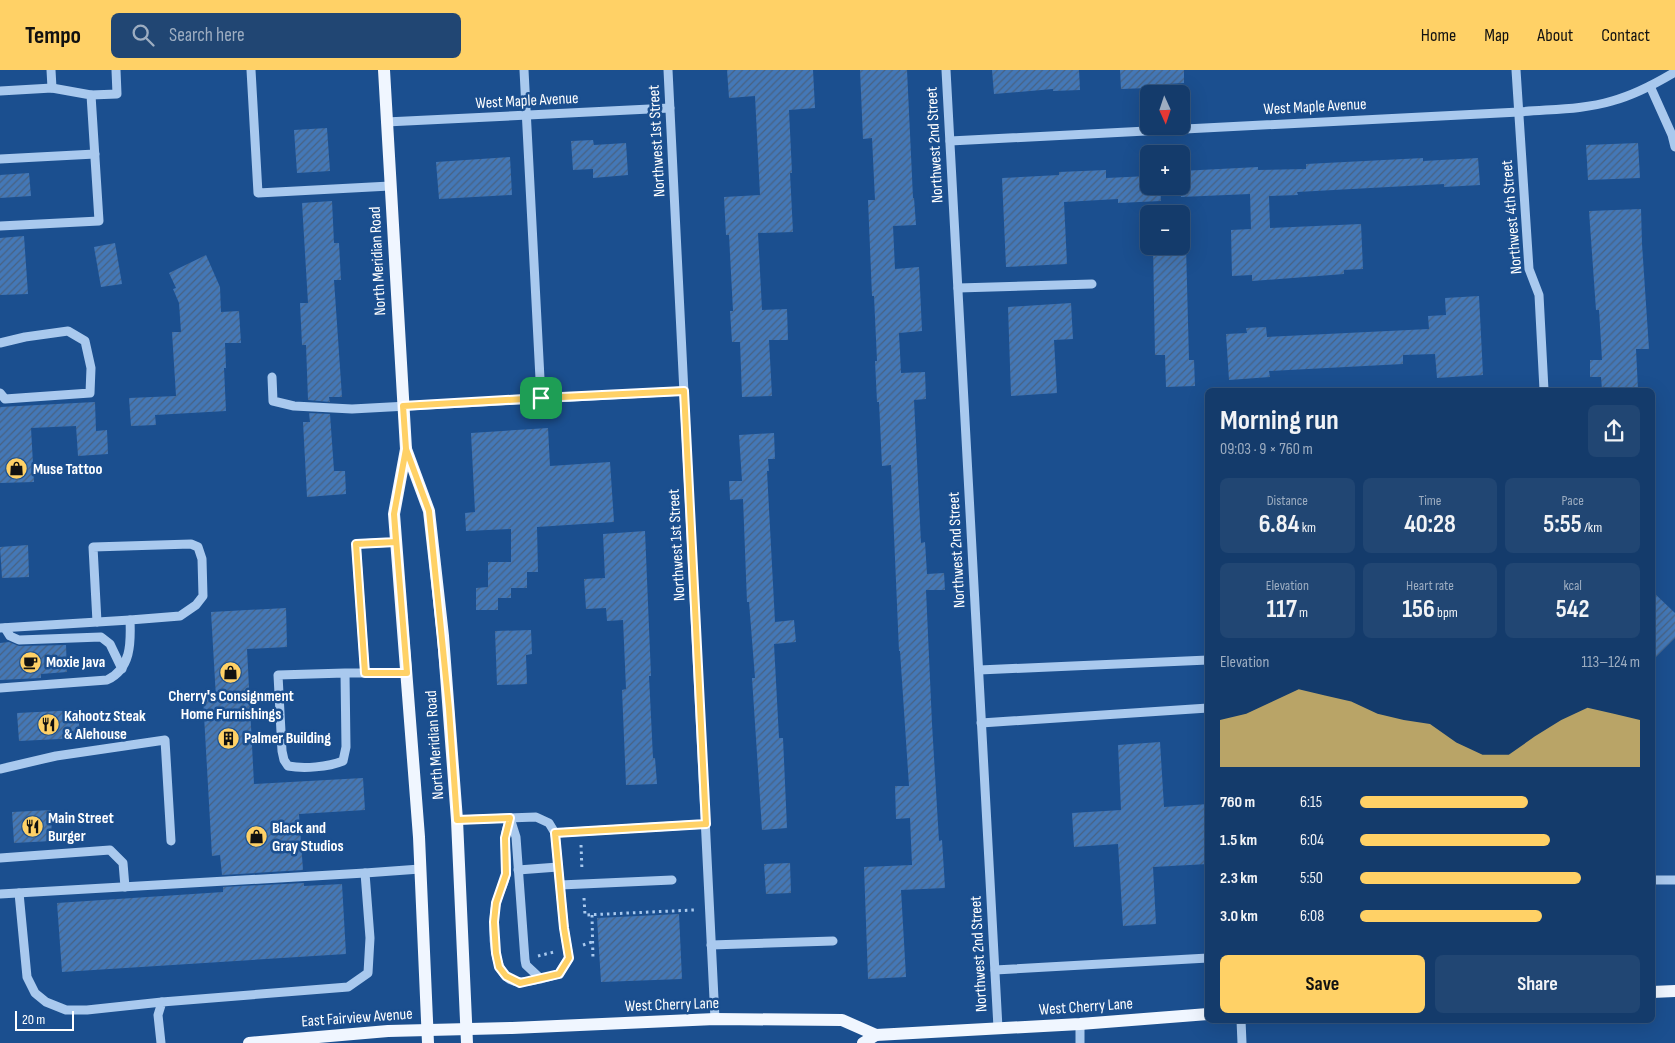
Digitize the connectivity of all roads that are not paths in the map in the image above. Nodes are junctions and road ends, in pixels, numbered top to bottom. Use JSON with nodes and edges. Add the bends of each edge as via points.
{"nodes":[{"id":1,"x":51,"y":70,"type":"edge"},
{"id":2,"x":116,"y":70,"type":"edge"},
{"id":3,"x":251,"y":70,"type":"edge"},
{"id":4,"x":384,"y":70,"type":"edge"},
{"id":5,"x":524,"y":70,"type":"edge"},
{"id":6,"x":668,"y":70,"type":"edge"},
{"id":7,"x":946,"y":70,"type":"edge"},
{"id":8,"x":1516,"y":70,"type":"edge"},
{"id":9,"x":1675,"y":72,"type":"edge"},
{"id":10,"x":1650,"y":86,"type":"junction"},
{"id":11,"x":52,"y":88,"type":"junction"},
{"id":12,"x":0,"y":90,"type":"edge"},
{"id":13,"x":91,"y":95,"type":"junction"},
{"id":14,"x":670,"y":108,"type":"junction"},
{"id":15,"x":1519,"y":112,"type":"junction"},
{"id":16,"x":526,"y":116,"type":"junction"},
{"id":17,"x":386,"y":122,"type":"junction"},
{"id":18,"x":950,"y":140,"type":"junction"},
{"id":19,"x":1675,"y":147,"type":"edge"},
{"id":20,"x":95,"y":154,"type":"junction"},
{"id":21,"x":0,"y":159,"type":"edge"},
{"id":22,"x":390,"y":186,"type":"junction"},
{"id":23,"x":0,"y":226,"type":"edge"},
{"id":24,"x":1092,"y":284,"type":"dead end"},
{"id":25,"x":958,"y":288,"type":"junction"},
{"id":26,"x":0,"y":343,"type":"edge"},
{"id":27,"x":272,"y":377,"type":"dead end"},
{"id":28,"x":1544,"y":388,"type":"edge"},
{"id":29,"x":684,"y":391,"type":"junction"},
{"id":30,"x":0,"y":393,"type":"edge"},
{"id":31,"x":541,"y":398,"type":"junction"},
{"id":32,"x":403,"y":406,"type":"junction"},
{"id":33,"x":406,"y":449,"type":"junction"},
{"id":34,"x":396,"y":542,"type":"junction"},
{"id":35,"x":130,"y":620,"type":"junction"},
{"id":36,"x":98,"y":622,"type":"junction"},
{"id":37,"x":3,"y":628,"type":"edge"},
{"id":38,"x":1205,"y":660,"type":"edge"},
{"id":39,"x":122,"y":669,"type":"junction"},
{"id":40,"x":979,"y":670,"type":"junction"},
{"id":41,"x":345,"y":673,"type":"junction"},
{"id":42,"x":365,"y":673,"type":"junction"},
{"id":43,"x":407,"y":673,"type":"junction"},
{"id":44,"x":0,"y":688,"type":"edge"},
{"id":45,"x":1205,"y":708,"type":"edge"},
{"id":46,"x":982,"y":723,"type":"junction"},
{"id":47,"x":0,"y":769,"type":"edge"},
{"id":48,"x":510,"y":818,"type":"junction"},
{"id":49,"x":457,"y":820,"type":"junction"},
{"id":50,"x":706,"y":824,"type":"junction"},
{"id":51,"x":555,"y":833,"type":"junction"},
{"id":52,"x":171,"y":841,"type":"dead end"},
{"id":53,"x":0,"y":858,"type":"edge"},
{"id":54,"x":558,"y":867,"type":"junction"},
{"id":55,"x":420,"y":869,"type":"junction"},
{"id":56,"x":518,"y":870,"type":"junction"},
{"id":57,"x":365,"y":873,"type":"junction"},
{"id":58,"x":672,"y":880,"type":"dead end"},
{"id":59,"x":1655,"y":880,"type":"edge"},
{"id":60,"x":1675,"y":880,"type":"edge"},
{"id":61,"x":560,"y":885,"type":"junction"},
{"id":62,"x":125,"y":887,"type":"junction"},
{"id":63,"x":19,"y":893,"type":"junction"},
{"id":64,"x":0,"y":894,"type":"edge"},
{"id":65,"x":833,"y":941,"type":"dead end"},
{"id":66,"x":712,"y":945,"type":"junction"},
{"id":67,"x":1205,"y":958,"type":"edge"},
{"id":68,"x":995,"y":970,"type":"junction"},
{"id":69,"x":541,"y":979,"type":"junction"},
{"id":70,"x":1675,"y":991,"type":"edge"},
{"id":71,"x":1655,"y":992,"type":"edge"},
{"id":72,"x":162,"y":1002,"type":"junction"},
{"id":73,"x":1205,"y":1014,"type":"edge"},
{"id":74,"x":715,"y":1019,"type":"junction"},
{"id":75,"x":1241,"y":1023,"type":"edge"},
{"id":76,"x":1080,"y":1024,"type":"junction"},
{"id":77,"x":998,"y":1028,"type":"junction"},
{"id":78,"x":467,"y":1029,"type":"junction"},
{"id":79,"x":876,"y":1035,"type":"junction"},
{"id":80,"x":428,"y":1036,"type":"edge"},
{"id":81,"x":161,"y":1043,"type":"edge"},
{"id":82,"x":249,"y":1043,"type":"edge"},
{"id":83,"x":467,"y":1043,"type":"edge"},
{"id":84,"x":863,"y":1043,"type":"edge"},
{"id":85,"x":1080,"y":1043,"type":"edge"},
{"id":86,"x":1242,"y":1043,"type":"edge"}],
"edges":[{"from":1,"to":11,"type":"street"},
{"from":2,"to":13,"type":"street","via":[[117,94]]},
{"from":3,"to":22,"type":"street","via":[[258,194]]},
{"from":4,"to":17,"type":"main road","name":"North Meridian Road"},
{"from":5,"to":16,"type":"street"},
{"from":6,"to":14,"type":"street","name":"Northwest 1st Street"},
{"from":7,"to":18,"type":"street","name":"Northwest 2nd Street"},
{"from":8,"to":15,"type":"street","name":"Northwest 4th Street"},
{"from":9,"to":10,"type":"street","name":"West Maple Avenue"},
{"from":10,"to":15,"type":"street","name":"West Maple Avenue","via":[[1598,104]]},
{"from":10,"to":19,"type":"street"},
{"from":11,"to":12,"type":"street"},
{"from":11,"to":13,"type":"street"},
{"from":13,"to":20,"type":"street"},
{"from":14,"to":16,"type":"street","name":"West Maple Avenue"},
{"from":14,"to":29,"type":"street","name":"Northwest 1st Street"},
{"from":15,"to":18,"type":"street","name":"West Maple Avenue"},
{"from":15,"to":28,"type":"street","name":"Northwest 4th Street","via":[[1529,269],[1539,295]]},
{"from":16,"to":17,"type":"street","name":"West Maple Avenue"},
{"from":16,"to":31,"type":"street"},
{"from":17,"to":22,"type":"main road","name":"North Meridian Road"},
{"from":18,"to":25,"type":"street","name":"Northwest 2nd Street"},
{"from":20,"to":21,"type":"street"},
{"from":20,"to":23,"type":"street","via":[[99,221]]},
{"from":22,"to":32,"type":"main road","name":"North Meridian Road"},
{"from":24,"to":25,"type":"street"},
{"from":25,"to":40,"type":"street","name":"Northwest 2nd Street"},
{"from":26,"to":30,"type":"street","via":[[68,331],[85,341],[91,368],[90,393],[6,399]]},
{"from":27,"to":32,"type":"street","via":[[273,401],[294,406],[352,409]]},
{"from":29,"to":31,"type":"street"},
{"from":29,"to":50,"type":"street","name":"Northwest 1st Street"},
{"from":31,"to":32,"type":"street"},
{"from":32,"to":33,"type":"main road","name":"North Meridian Road"},
{"from":33,"to":34,"type":"main road","name":"North Meridian Road","via":[[394,514]]},
{"from":33,"to":49,"type":"main road","name":"North Meridian Road","via":[[429,511],[449,700]]},
{"from":34,"to":42,"type":"street","via":[[356,544]]},
{"from":34,"to":43,"type":"main road","name":"North Meridian Road"},
{"from":35,"to":36,"type":"street"},
{"from":35,"to":36,"type":"street","via":[[180,616],[196,604],[203,596],[202,559],[198,547],[191,544],[93,546]]},
{"from":35,"to":39,"type":"street","via":[[129,651]]},
{"from":36,"to":37,"type":"street"},
{"from":37,"to":39,"type":"street","via":[[18,640],[101,637],[110,644]]},
{"from":38,"to":40,"type":"street"},
{"from":39,"to":44,"type":"street","via":[[107,680]]},
{"from":40,"to":46,"type":"street","name":"Northwest 2nd Street"},
{"from":41,"to":41,"type":"street","via":[[346,747],[343,761],[288,766],[282,751],[278,674]]},
{"from":41,"to":42,"type":"street"},
{"from":42,"to":43,"type":"street"},
{"from":43,"to":55,"type":"main road","name":"North Meridian Road"},
{"from":45,"to":46,"type":"street"},
{"from":46,"to":68,"type":"street","name":"Northwest 2nd Street"},
{"from":47,"to":52,"type":"street","via":[[56,756],[165,740]]},
{"from":48,"to":49,"type":"street"},
{"from":48,"to":51,"type":"street","via":[[536,817],[549,823]]},
{"from":48,"to":56,"type":"street","via":[[516,837]]},
{"from":48,"to":69,"type":"street","via":[[505,838],[506,874],[496,903],[494,922],[497,958],[499,967],[512,980],[520,983]]},
{"from":49,"to":78,"type":"main road","name":"North Meridian Road"},
{"from":50,"to":51,"type":"street"},
{"from":50,"to":66,"type":"street","name":"Northwest 1st Street"},
{"from":51,"to":54,"type":"street"},
{"from":53,"to":62,"type":"street","via":[[110,850],[123,863]]},
{"from":54,"to":56,"type":"street"},
{"from":54,"to":61,"type":"street"},
{"from":55,"to":57,"type":"street"},
{"from":55,"to":80,"type":"main road","name":"North Meridian Road"},
{"from":56,"to":69,"type":"street","via":[[526,965]]},
{"from":57,"to":62,"type":"street"},
{"from":57,"to":72,"type":"street","via":[[370,938],[368,973],[348,987]]},
{"from":58,"to":61,"type":"street"},
{"from":59,"to":60,"type":"street"},
{"from":61,"to":69,"type":"street","via":[[569,958],[559,974]]},
{"from":62,"to":63,"type":"street"},
{"from":63,"to":64,"type":"street"},
{"from":63,"to":72,"type":"street","via":[[27,977],[35,993],[46,1002],[66,1010]]},
{"from":65,"to":66,"type":"street"},
{"from":66,"to":74,"type":"street","name":"Northwest 1st Street"},
{"from":67,"to":68,"type":"street"},
{"from":68,"to":77,"type":"street","name":"Northwest 2nd Street"},
{"from":70,"to":71,"type":"main road"},
{"from":72,"to":81,"type":"street","via":[[158,1015]]},
{"from":73,"to":76,"type":"main road","name":"West Cherry Lane"},
{"from":74,"to":78,"type":"main road","name":"West Cherry Lane"},
{"from":74,"to":79,"type":"main road","name":"West Cherry Lane","via":[[842,1020]]},
{"from":75,"to":86,"type":"street"},
{"from":76,"to":77,"type":"main road","name":"West Cherry Lane"},
{"from":76,"to":85,"type":"street"},
{"from":77,"to":79,"type":"main road","name":"West Cherry Lane"},
{"from":78,"to":80,"type":"main road","name":"East Fairview Avenue"},
{"from":78,"to":83,"type":"main road","name":"North Meridian Road"},
{"from":79,"to":84,"type":"main road","name":"West Cherry Lane"},
{"from":80,"to":82,"type":"main road","name":"East Fairview Avenue","via":[[388,1031]]}]}
